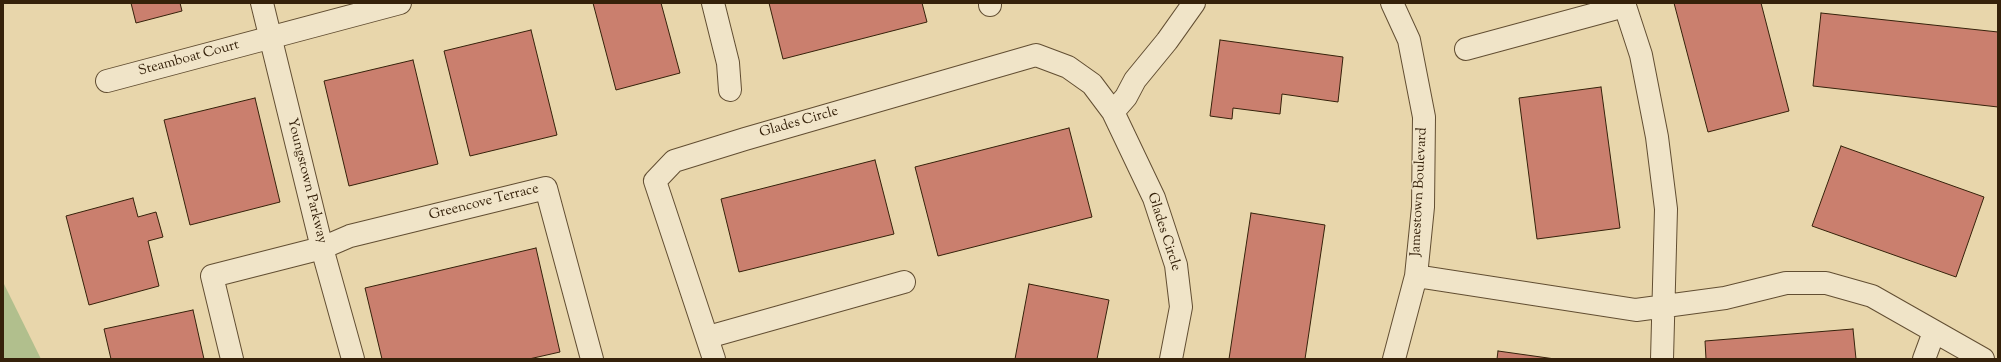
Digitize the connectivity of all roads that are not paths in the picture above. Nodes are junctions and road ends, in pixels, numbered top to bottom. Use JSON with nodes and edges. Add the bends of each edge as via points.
{"nodes":[{"id":1,"x":262,"y":3,"type":"edge"},
{"id":2,"x":400,"y":3,"type":"edge"},
{"id":3,"x":713,"y":3,"type":"edge"},
{"id":4,"x":1194,"y":3,"type":"edge"},
{"id":5,"x":1392,"y":3,"type":"edge"},
{"id":6,"x":1624,"y":5,"type":"edge"},
{"id":7,"x":271,"y":37,"type":"junction"},
{"id":8,"x":1466,"y":49,"type":"dead end"},
{"id":9,"x":107,"y":81,"type":"dead end"},
{"id":10,"x":730,"y":90,"type":"dead end"},
{"id":11,"x":1113,"y":112,"type":"junction"},
{"id":12,"x":322,"y":248,"type":"junction"},
{"id":13,"x":1416,"y":276,"type":"junction"},
{"id":14,"x":904,"y":282,"type":"dead end"},
{"id":15,"x":1663,"y":306,"type":"junction"},
{"id":16,"x":1934,"y":332,"type":"junction"},
{"id":17,"x":708,"y":338,"type":"junction"},
{"id":18,"x":232,"y":359,"type":"edge"},
{"id":19,"x":353,"y":359,"type":"edge"},
{"id":20,"x":592,"y":359,"type":"edge"},
{"id":21,"x":714,"y":359,"type":"edge"},
{"id":22,"x":1171,"y":359,"type":"edge"},
{"id":23,"x":1394,"y":359,"type":"edge"},
{"id":24,"x":1662,"y":359,"type":"edge"},
{"id":25,"x":1924,"y":359,"type":"edge"},
{"id":26,"x":1982,"y":359,"type":"edge"}],
"edges":[{"from":1,"to":7,"type":"street","name":"Youngstown Parkway"},
{"from":2,"to":7,"type":"street","name":"Steamboat Court"},
{"from":3,"to":10,"type":"street","via":[[728,63]]},
{"from":4,"to":11,"type":"street"},
{"from":5,"to":13,"type":"street","name":"Jamestown Boulevard","via":[[1409,40],[1424,117],[1423,207]]},
{"from":6,"to":8,"type":"street"},
{"from":6,"to":15,"type":"street","via":[[1641,55],[1657,137],[1666,209]]},
{"from":7,"to":9,"type":"street","name":"Steamboat Court"},
{"from":7,"to":12,"type":"street","name":"Youngstown Parkway"},
{"from":11,"to":17,"type":"street","name":"Glades Circle","via":[[1092,84],[1068,66],[1036,55],[745,138],[674,161],[655,181]]},
{"from":11,"to":22,"type":"street","name":"Glades Circle","via":[[1154,198],[1176,265],[1181,307]]},
{"from":12,"to":18,"type":"street","via":[[212,276]]},
{"from":12,"to":19,"type":"street","name":"Youngstown Parkway"},
{"from":12,"to":20,"type":"street","name":"Greencove Terrace","via":[[350,236],[546,188]]},
{"from":13,"to":15,"type":"street","via":[[1636,310]]},
{"from":13,"to":23,"type":"street","name":"Jamestown Boulevard"},
{"from":14,"to":17,"type":"street"},
{"from":15,"to":16,"type":"street","via":[[1725,298],[1786,283],[1826,283],[1872,296]]},
{"from":15,"to":24,"type":"street"},
{"from":16,"to":25,"type":"street"},
{"from":16,"to":26,"type":"street"},
{"from":17,"to":21,"type":"street","name":"Glades Circle"}]}
